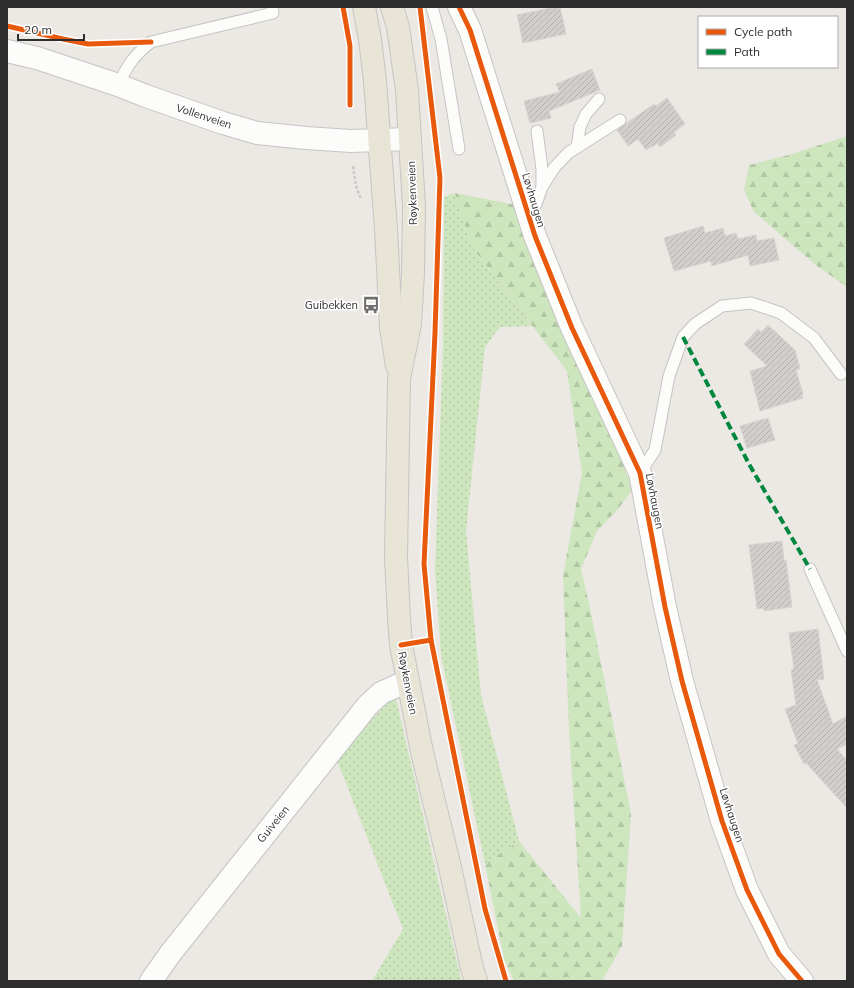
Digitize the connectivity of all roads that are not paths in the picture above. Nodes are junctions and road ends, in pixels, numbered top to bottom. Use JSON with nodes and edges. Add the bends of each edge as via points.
{"nodes":[{"id":1,"x":272,"y":7,"type":"edge"},
{"id":2,"x":364,"y":7,"type":"edge"},
{"id":3,"x":392,"y":7,"type":"edge"},
{"id":4,"x":432,"y":7,"type":"edge"},
{"id":5,"x":459,"y":7,"type":"edge"},
{"id":6,"x":7,"y":51,"type":"edge"},
{"id":7,"x":118,"y":85,"type":"junction"},
{"id":8,"x":599,"y":99,"type":"dead end"},
{"id":9,"x":620,"y":120,"type":"dead end"},
{"id":10,"x":537,"y":131,"type":"dead end"},
{"id":11,"x":410,"y":139,"type":"junction"},
{"id":12,"x":380,"y":140,"type":"junction"},
{"id":13,"x":577,"y":147,"type":"junction"},
{"id":14,"x":459,"y":149,"type":"dead end"},
{"id":15,"x":542,"y":187,"type":"junction"},
{"id":16,"x":528,"y":215,"type":"junction"},
{"id":17,"x":842,"y":374,"type":"dead end"},
{"id":18,"x":399,"y":378,"type":"junction"},
{"id":19,"x":640,"y":473,"type":"junction"},
{"id":20,"x":810,"y":569,"type":"dead end"},
{"id":21,"x":847,"y":651,"type":"edge"},
{"id":22,"x":408,"y":681,"type":"junction"},
{"id":23,"x":151,"y":981,"type":"edge"},
{"id":24,"x":476,"y":981,"type":"edge"},
{"id":25,"x":802,"y":981,"type":"edge"}],
"edges":[{"from":1,"to":7,"type":"lane","via":[[273,13],[151,42],[133,58]]},
{"from":2,"to":12,"type":"main road","name":"Røykenveien","via":[[370,39]]},
{"from":3,"to":11,"type":"main road","name":"Røykenveien","via":[[403,56]]},
{"from":4,"to":14,"type":"lane","via":[[441,39]]},
{"from":5,"to":16,"type":"street","name":"Løvhaugen","via":[[470,30]]},
{"from":6,"to":7,"type":"street","name":"Vollenveien","via":[[38,58]]},
{"from":7,"to":12,"type":"street","name":"Vollenveien","via":[[257,133],[351,141]]},
{"from":8,"to":13,"type":"lane","via":[[586,114],[580,127]]},
{"from":9,"to":13,"type":"lane"},
{"from":10,"to":15,"type":"lane"},
{"from":11,"to":12,"type":"street","name":"Vollenveien"},
{"from":11,"to":18,"type":"main road","name":"Røykenveien","via":[[414,206],[413,273],[410,324]]},
{"from":12,"to":18,"type":"main road","name":"Røykenveien","via":[[391,328]]},
{"from":13,"to":15,"type":"lane","via":[[554,168]]},
{"from":15,"to":16,"type":"lane","via":[[536,204]]},
{"from":16,"to":19,"type":"street","name":"Løvhaugen","via":[[572,328]]},
{"from":17,"to":19,"type":"lane","via":[[814,338],[781,313],[751,303],[722,306],[695,324],[684,338],[669,376],[654,450]]},
{"from":18,"to":22,"type":"main road","name":"Røykenveien","via":[[396,558],[399,625]]},
{"from":19,"to":25,"type":"street","name":"Løvhaugen","via":[[682,681],[722,821],[747,890],[779,954]]},
{"from":20,"to":21,"type":"lane"},
{"from":22,"to":23,"type":"street","name":"Guiveien","via":[[381,693],[368,705]]},
{"from":22,"to":24,"type":"main road","name":"Røykenveien","via":[[422,752]]}]}
